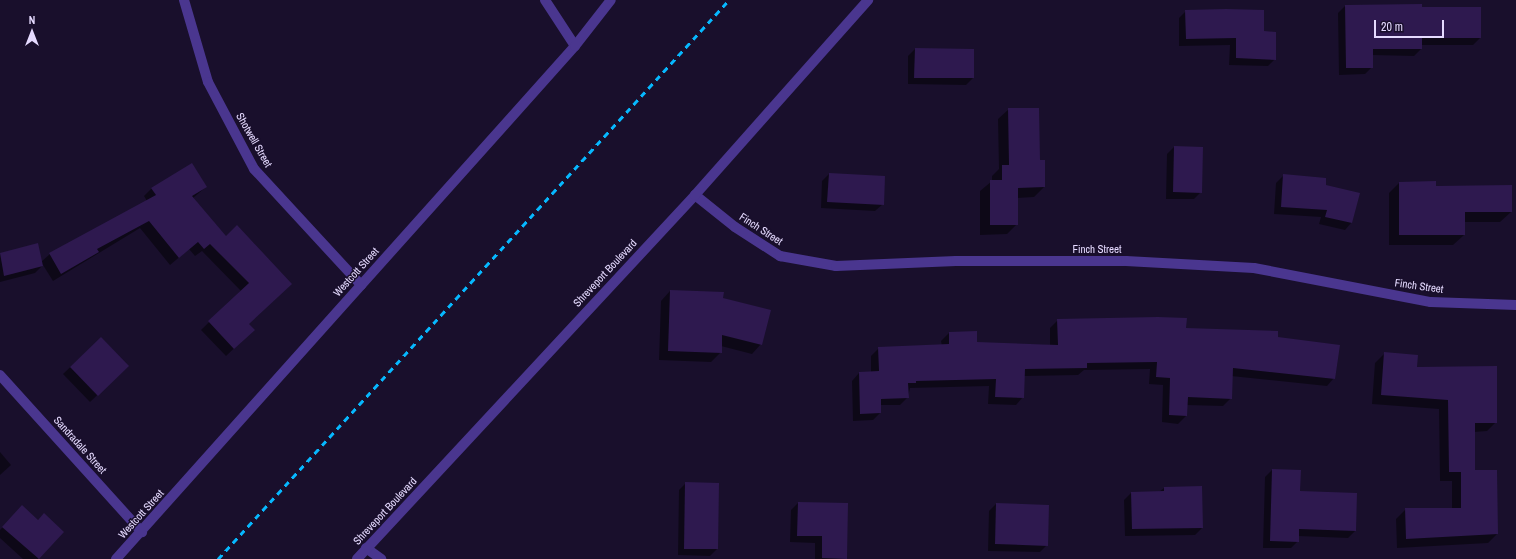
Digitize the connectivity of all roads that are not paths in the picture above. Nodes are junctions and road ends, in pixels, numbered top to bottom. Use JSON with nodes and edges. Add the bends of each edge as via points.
{"nodes":[{"id":1,"x":184,"y":0,"type":"edge"},
{"id":2,"x":545,"y":0,"type":"edge"},
{"id":3,"x":611,"y":0,"type":"edge"},
{"id":4,"x":868,"y":0,"type":"edge"},
{"id":5,"x":575,"y":46,"type":"junction"},
{"id":6,"x":695,"y":195,"type":"junction"},
{"id":7,"x":361,"y":285,"type":"junction"},
{"id":8,"x":1516,"y":305,"type":"edge"},
{"id":9,"x":0,"y":375,"type":"edge"},
{"id":10,"x":142,"y":532,"type":"junction"},
{"id":11,"x":366,"y":548,"type":"junction"},
{"id":12,"x":116,"y":559,"type":"edge"},
{"id":13,"x":357,"y":559,"type":"edge"},
{"id":14,"x":381,"y":559,"type":"edge"}],
"edges":[{"from":1,"to":7,"type":"street","name":"Shotwell Street","via":[[208,82],[254,169]]},
{"from":2,"to":5,"type":"street"},
{"from":3,"to":5,"type":"street","name":"Westcott Street"},
{"from":4,"to":6,"type":"street","name":"Shreveport Boulevard"},
{"from":5,"to":7,"type":"street","name":"Westcott Street"},
{"from":6,"to":8,"type":"street","name":"Finch Street","via":[[734,227],[780,256],[836,266],[1126,261],[1246,267],[1431,302]]},
{"from":6,"to":11,"type":"street","name":"Shreveport Boulevard"},
{"from":7,"to":10,"type":"street","name":"Westcott Street"},
{"from":9,"to":10,"type":"street","name":"Sandradale Street"},
{"from":10,"to":12,"type":"street","name":"Westcott Street"},
{"from":11,"to":13,"type":"street","name":"Shreveport Boulevard"},
{"from":11,"to":14,"type":"street"}]}
